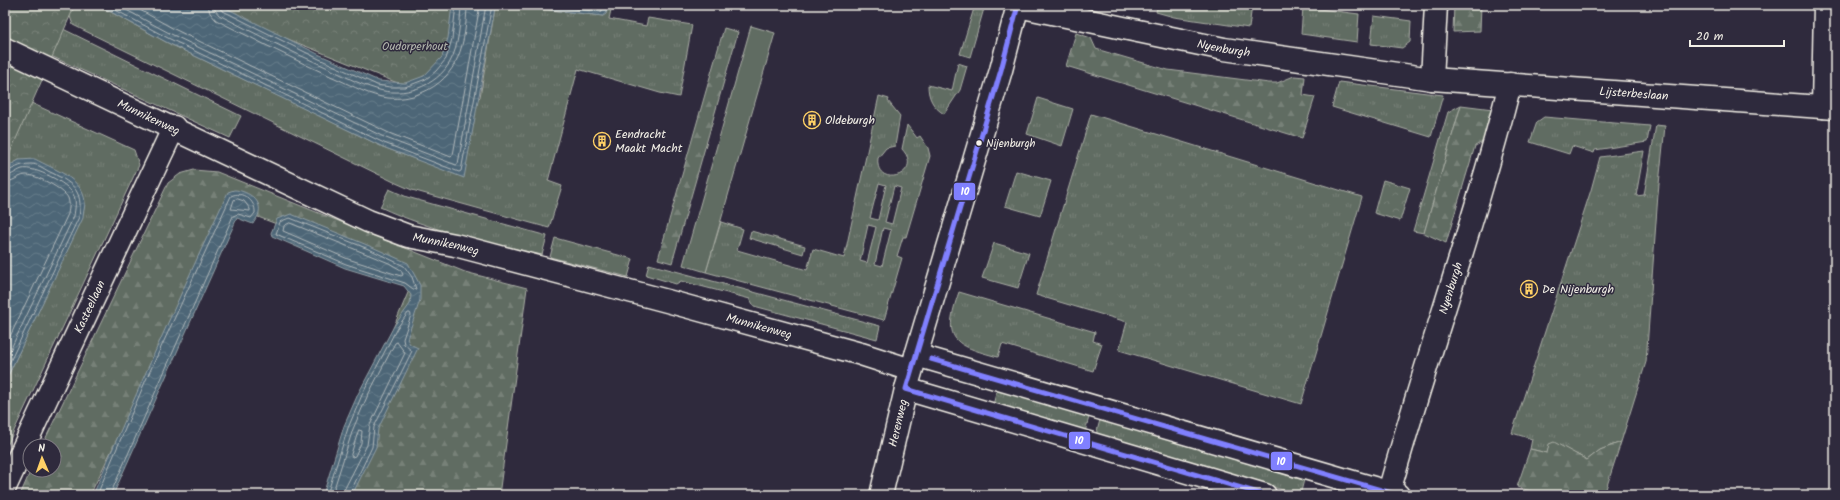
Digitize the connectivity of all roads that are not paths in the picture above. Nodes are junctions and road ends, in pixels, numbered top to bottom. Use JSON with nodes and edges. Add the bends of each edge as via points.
{"nodes":[{"id":1,"x":1018,"y":5,"type":"edge"},
{"id":2,"x":1436,"y":5,"type":"edge"},
{"id":3,"x":1825,"y":5,"type":"edge"},
{"id":4,"x":5,"y":49,"type":"edge"},
{"id":5,"x":1432,"y":79,"type":"junction"},
{"id":6,"x":1510,"y":84,"type":"junction"},
{"id":7,"x":1829,"y":108,"type":"edge"},
{"id":8,"x":174,"y":127,"type":"junction"},
{"id":9,"x":911,"y":371,"type":"junction"},
{"id":10,"x":5,"y":487,"type":"edge"},
{"id":11,"x":1392,"y":494,"type":"edge"},
{"id":12,"x":881,"y":495,"type":"edge"},
{"id":13,"x":1265,"y":495,"type":"edge"}],
"edges":[{"from":1,"to":5,"type":"street","name":"Nyenburgh","via":[[1224,49]]},
{"from":1,"to":9,"type":"street","name":"Herenweg"},
{"from":2,"to":5,"type":"street"},
{"from":3,"to":7,"type":"street"},
{"from":4,"to":8,"type":"street","name":"Munnikenweg"},
{"from":5,"to":6,"type":"street","name":"Lijsterbeslaan"},
{"from":6,"to":7,"type":"street","name":"Lijsterbeslaan"},
{"from":6,"to":11,"type":"street","name":"Nyenburgh","via":[[1496,141],[1409,420]]},
{"from":8,"to":9,"type":"street","name":"Munnikenweg","via":[[368,221],[408,236],[455,245],[583,278],[862,354]]},
{"from":8,"to":10,"type":"street","name":"Kasteellaan"},
{"from":9,"to":11,"type":"street","name":"Nyenburgh"},
{"from":9,"to":12,"type":"street","name":"Herenweg"},
{"from":9,"to":13,"type":"street"}]}
